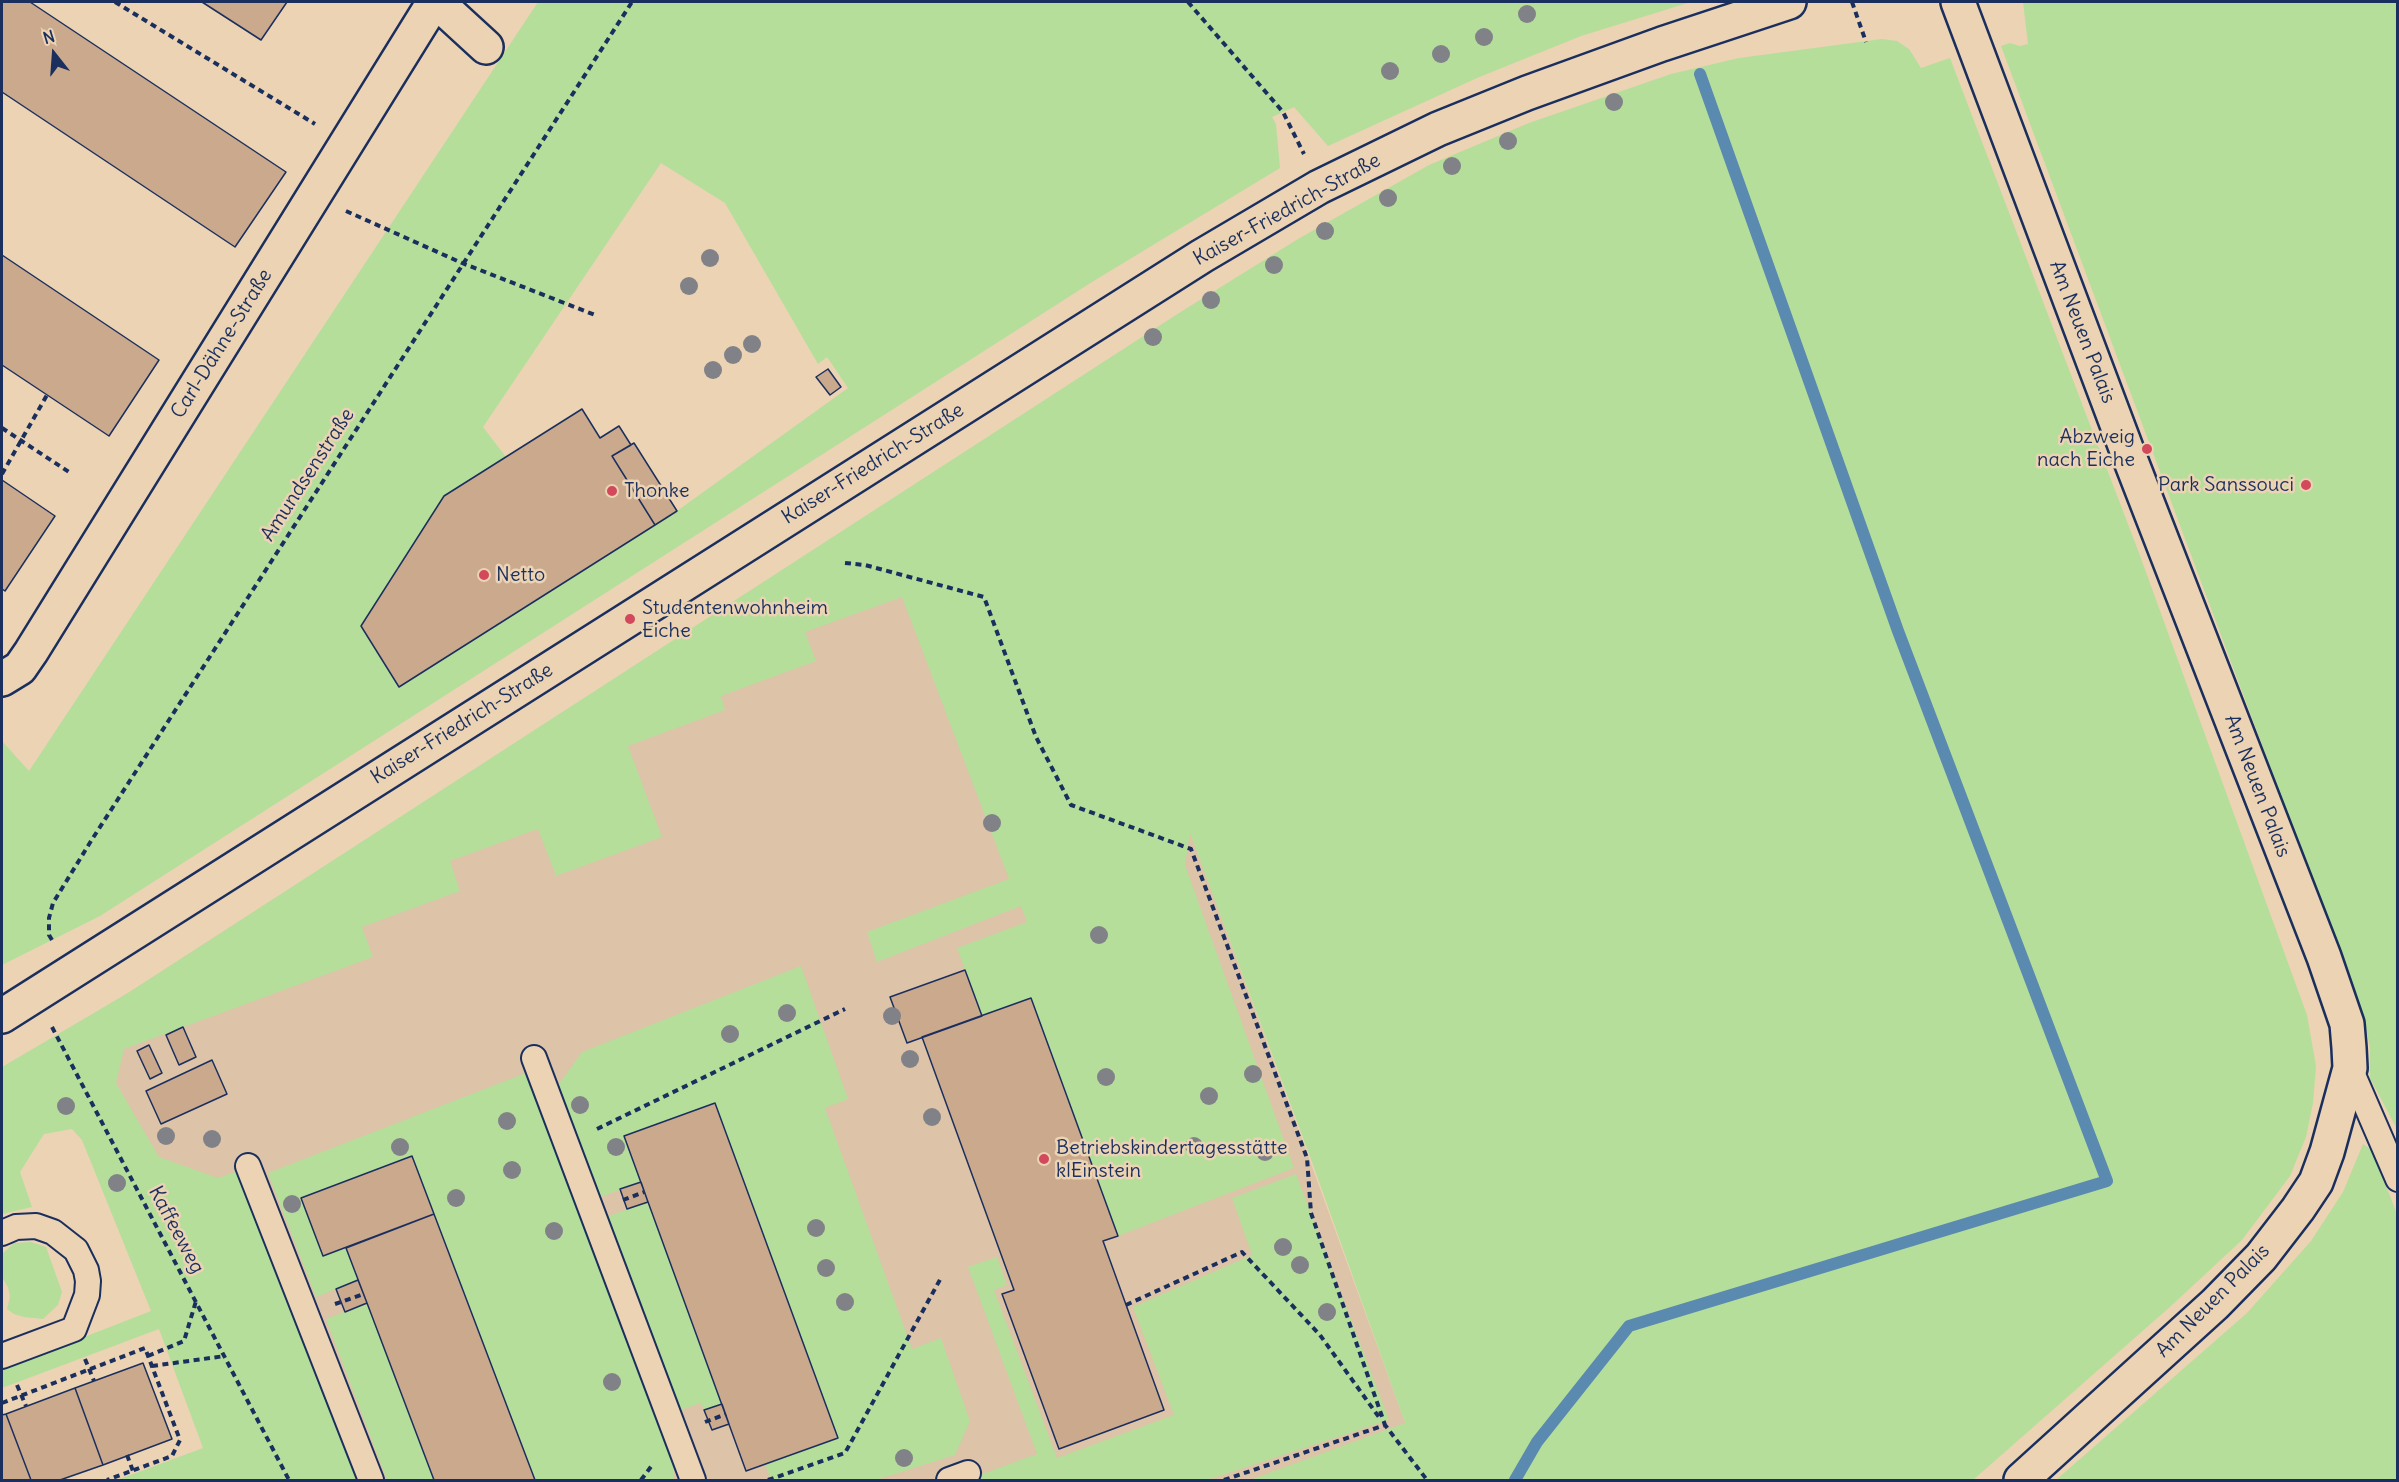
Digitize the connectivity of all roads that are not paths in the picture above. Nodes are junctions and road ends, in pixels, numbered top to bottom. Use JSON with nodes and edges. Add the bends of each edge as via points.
{"nodes":[{"id":1,"x":435,"y":2,"type":"edge"},
{"id":2,"x":1789,"y":2,"type":"edge"},
{"id":3,"x":1958,"y":2,"type":"edge"},
{"id":4,"x":486,"y":47,"type":"dead end"},
{"id":5,"x":2,"y":679,"type":"edge"},
{"id":6,"x":2,"y":1016,"type":"edge"},
{"id":7,"x":534,"y":1058,"type":"dead end"},
{"id":8,"x":2350,"y":1068,"type":"junction"},
{"id":9,"x":248,"y":1166,"type":"dead end"},
{"id":10,"x":2397,"y":1179,"type":"edge"},
{"id":11,"x":2,"y":1233,"type":"edge"},
{"id":12,"x":2,"y":1356,"type":"edge"},
{"id":13,"x":371,"y":1480,"type":"edge"},
{"id":14,"x":693,"y":1480,"type":"edge"},
{"id":15,"x":2021,"y":1480,"type":"edge"}],
"edges":[{"from":1,"to":4,"type":"street"},
{"from":1,"to":5,"type":"street","name":"Carl-Dähne-Straße","via":[[32,652],[20,668]]},
{"from":2,"to":6,"type":"street","name":"Kaiser-Friedrich-Straße","via":[[1527,93],[1438,129],[1319,188],[1202,256]]},
{"from":3,"to":8,"type":"street","name":"Am Neuen Palais","via":[[2324,957],[2347,1023]]},
{"from":7,"to":14,"type":"lane"},
{"from":8,"to":10,"type":"lane"},
{"from":8,"to":15,"type":"street","name":"Am Neuen Palais","via":[[2316,1182],[2261,1257],[2215,1304]]},
{"from":9,"to":13,"type":"lane"},
{"from":11,"to":12,"type":"lane","via":[[16,1227],[36,1226],[53,1232],[76,1250],[86,1270],[87,1295],[74,1329]]}]}
